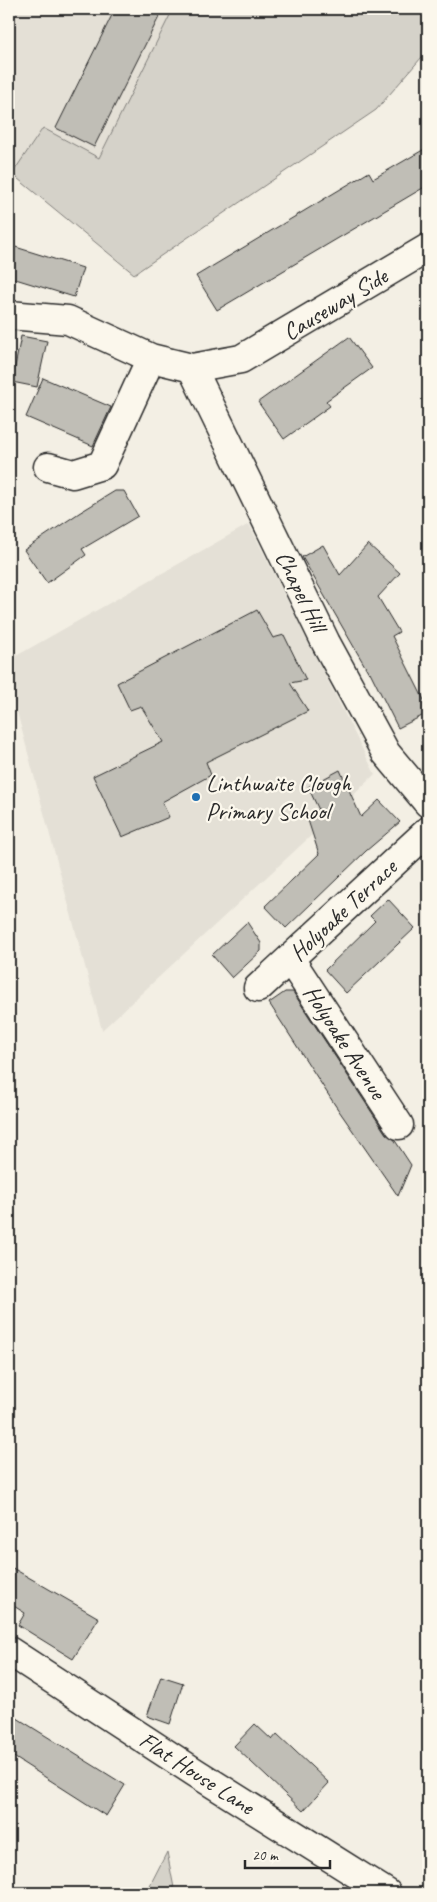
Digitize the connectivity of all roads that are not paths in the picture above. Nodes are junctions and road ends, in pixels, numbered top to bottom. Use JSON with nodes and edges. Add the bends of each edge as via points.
{"nodes":[{"id":1,"x":428,"y":248,"type":"edge"},
{"id":2,"x":9,"y":315,"type":"edge"},
{"id":3,"x":151,"y":358,"type":"junction"},
{"id":4,"x":192,"y":368,"type":"junction"},
{"id":5,"x":48,"y":466,"type":"dead end"},
{"id":6,"x":428,"y":803,"type":"edge"},
{"id":7,"x":428,"y":831,"type":"edge"},
{"id":8,"x":290,"y":959,"type":"junction"},
{"id":9,"x":258,"y":988,"type":"dead end"},
{"id":10,"x":400,"y":1125,"type":"dead end"},
{"id":11,"x":9,"y":1651,"type":"edge"},
{"id":12,"x":387,"y":1893,"type":"edge"}],
"edges":[{"from":1,"to":4,"type":"street","name":"Causeway Side","via":[[241,359]]},
{"from":2,"to":3,"type":"street","via":[[68,320]]},
{"from":3,"to":4,"type":"street"},
{"from":3,"to":5,"type":"street","via":[[102,465],[73,474]]},
{"from":4,"to":6,"type":"street","name":"Chapel Hill","via":[[326,643],[386,753]]},
{"from":7,"to":8,"type":"street","name":"Holyoake Terrace"},
{"from":8,"to":9,"type":"street","name":"Holyoake Terrace"},
{"from":8,"to":10,"type":"street","name":"Holyoake Avenue"},
{"from":11,"to":12,"type":"street","name":"Flat House Lane"}]}
